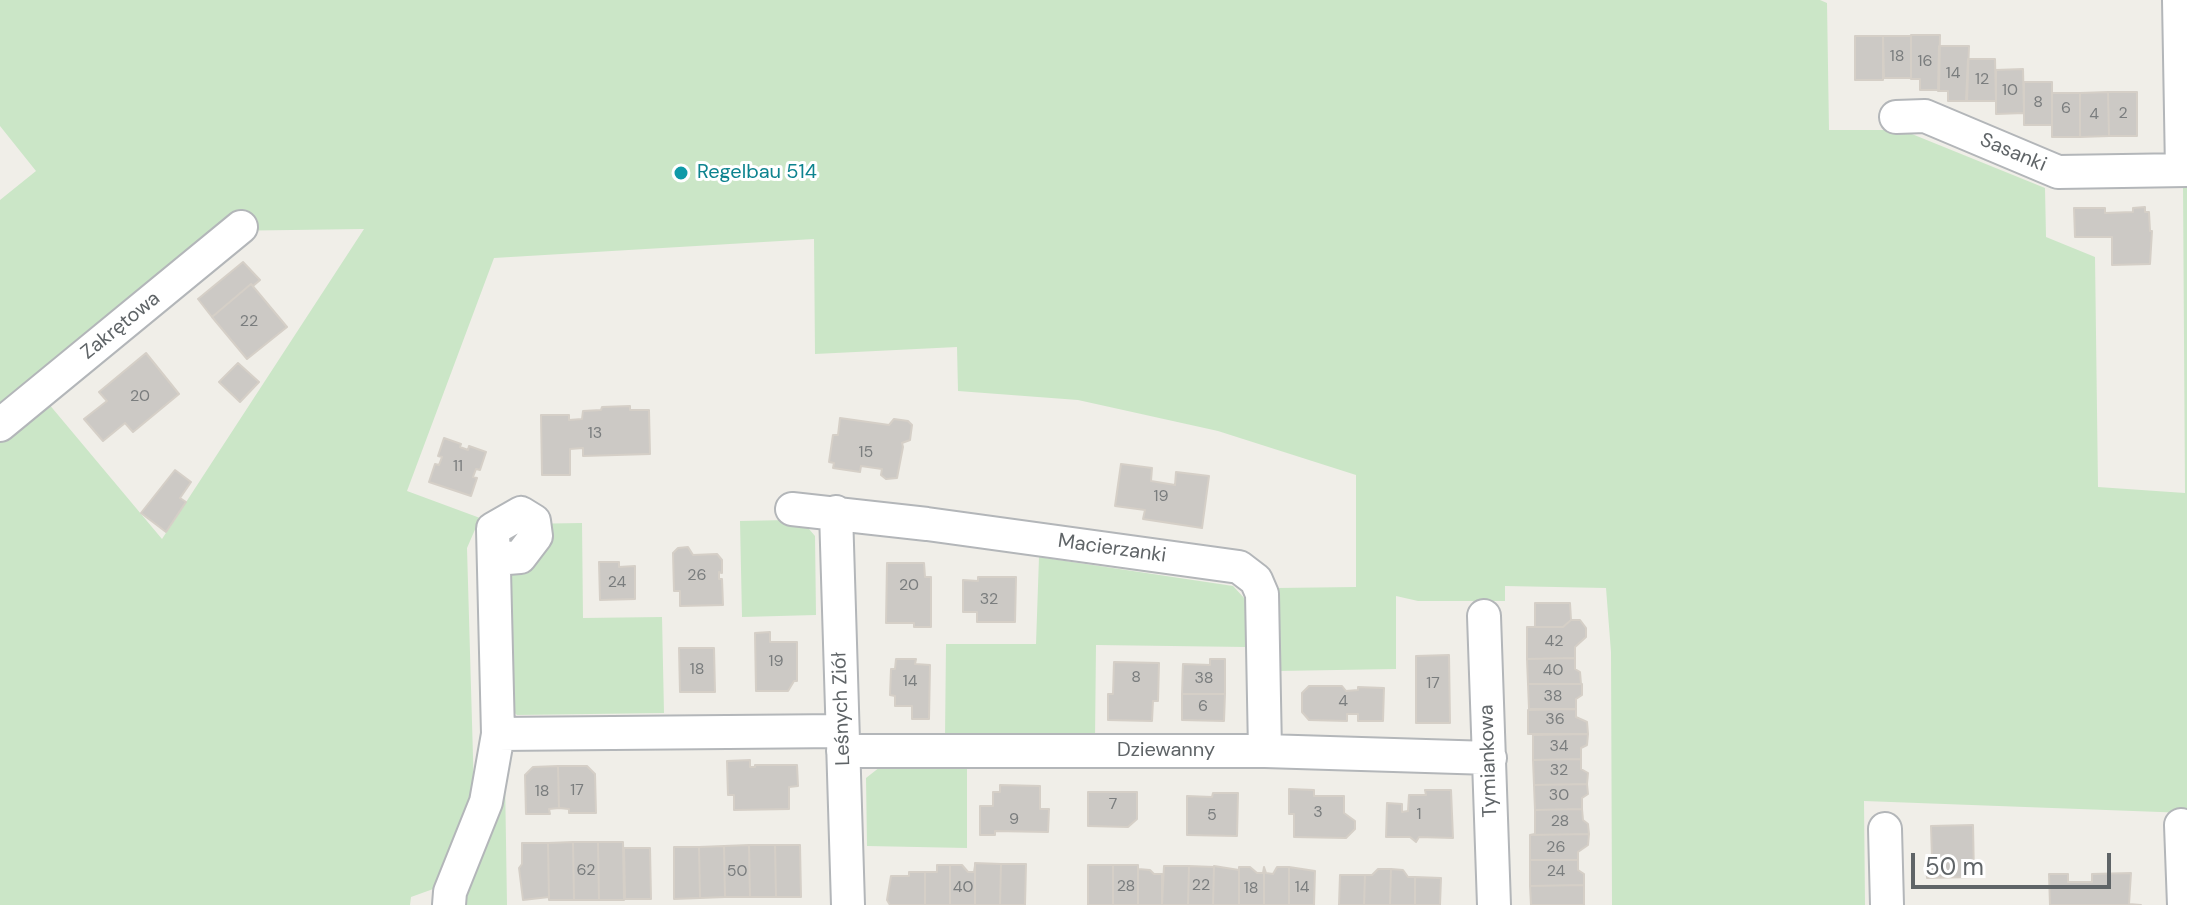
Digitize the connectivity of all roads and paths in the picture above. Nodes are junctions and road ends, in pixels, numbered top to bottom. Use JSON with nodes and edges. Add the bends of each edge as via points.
{"nodes":[{"id":1,"x":2179,"y":0,"type":"edge"},
{"id":2,"x":1896,"y":117,"type":"dead end"},
{"id":3,"x":2184,"y":170,"type":"edge"},
{"id":4,"x":241,"y":227,"type":"dead end"},
{"id":5,"x":0,"y":425,"type":"edge"},
{"id":6,"x":792,"y":509,"type":"dead end"},
{"id":7,"x":836,"y":512,"type":"junction"},
{"id":8,"x":521,"y":513,"type":"dead end"},
{"id":9,"x":1484,"y":616,"type":"dead end"},
{"id":10,"x":498,"y":734,"type":"junction"},
{"id":11,"x":842,"y":741,"type":"junction"},
{"id":12,"x":1265,"y":751,"type":"junction"},
{"id":13,"x":1490,"y":758,"type":"junction"},
{"id":14,"x":2181,"y":825,"type":"dead end"},
{"id":15,"x":1885,"y":829,"type":"dead end"},
{"id":16,"x":449,"y":905,"type":"edge"},
{"id":17,"x":848,"y":905,"type":"edge"},
{"id":18,"x":1494,"y":905,"type":"edge"},
{"id":19,"x":1887,"y":905,"type":"edge"},
{"id":20,"x":2184,"y":905,"type":"edge"}],
"edges":[{"from":1,"to":3,"type":"street"},
{"from":2,"to":3,"type":"street","name":"Sasanki","via":[[1925,116],[2058,172]]},
{"from":4,"to":5,"type":"street","name":"Zakrętowa"},
{"from":6,"to":7,"type":"street","name":"Macierzanki"},
{"from":7,"to":11,"type":"street","name":"Leśnych Ziół"},
{"from":7,"to":12,"type":"street","name":"Macierzanki","via":[[1239,567],[1256,580],[1262,594]]},
{"from":8,"to":10,"type":"street","via":[[493,529]]},
{"from":9,"to":13,"type":"street","name":"Tymiankowa"},
{"from":10,"to":11,"type":"street","name":"Dziewanny"},
{"from":10,"to":16,"type":"street","via":[[486,802]]},
{"from":11,"to":12,"type":"street","name":"Dziewanny"},
{"from":11,"to":17,"type":"street","name":"Leśnych Ziół"},
{"from":12,"to":13,"type":"street","name":"Dziewanny"},
{"from":13,"to":18,"type":"street","name":"Tymiankowa"},
{"from":14,"to":20,"type":"street"},
{"from":15,"to":19,"type":"street"}]}
